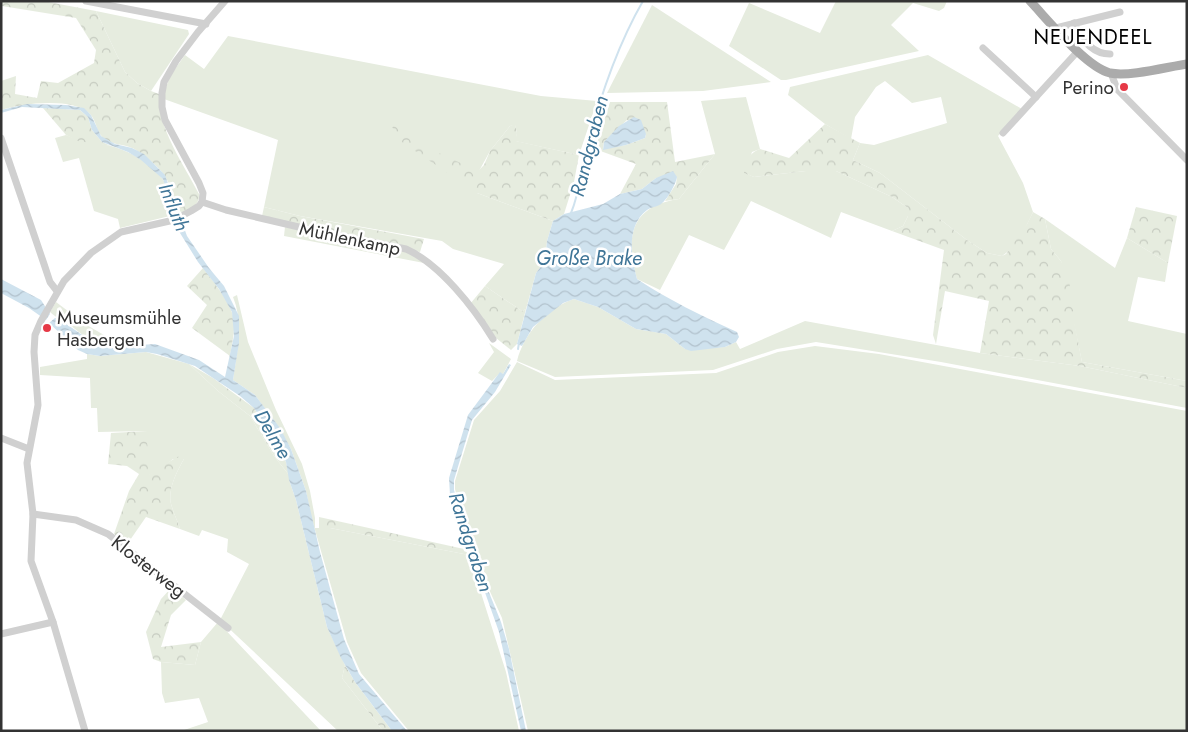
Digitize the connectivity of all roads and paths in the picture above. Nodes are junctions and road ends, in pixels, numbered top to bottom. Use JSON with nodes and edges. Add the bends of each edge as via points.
{"nodes":[{"id":1,"x":86,"y":1,"type":"edge"},
{"id":2,"x":225,"y":1,"type":"edge"},
{"id":3,"x":1030,"y":1,"type":"edge"},
{"id":4,"x":1120,"y":12,"type":"dead end"},
{"id":5,"x":208,"y":21,"type":"junction"},
{"id":6,"x":1074,"y":23,"type":"junction"},
{"id":7,"x":1056,"y":28,"type":"junction"},
{"id":8,"x":983,"y":48,"type":"dead end"},
{"id":9,"x":1078,"y":51,"type":"junction"},
{"id":10,"x":1110,"y":54,"type":"dead end"},
{"id":11,"x":1187,"y":64,"type":"edge"},
{"id":12,"x":1111,"y":73,"type":"junction"},
{"id":13,"x":1036,"y":97,"type":"junction"},
{"id":14,"x":1003,"y":134,"type":"dead end"},
{"id":15,"x":1,"y":138,"type":"edge"},
{"id":16,"x":1187,"y":160,"type":"edge"},
{"id":17,"x":202,"y":202,"type":"junction"},
{"id":18,"x":57,"y":291,"type":"junction"},
{"id":19,"x":494,"y":339,"type":"dead end"},
{"id":20,"x":1,"y":438,"type":"edge"},
{"id":21,"x":29,"y":448,"type":"junction"},
{"id":22,"x":33,"y":514,"type":"junction"},
{"id":23,"x":53,"y":622,"type":"junction"},
{"id":24,"x":228,"y":628,"type":"dead end"},
{"id":25,"x":1,"y":634,"type":"edge"},
{"id":26,"x":85,"y":731,"type":"edge"}],
"edges":[{"from":1,"to":5,"type":"street"},
{"from":2,"to":5,"type":"street"},
{"from":3,"to":7,"type":"main road"},
{"from":4,"to":6,"type":"street"},
{"from":5,"to":17,"type":"street","via":[[176,61],[164,82],[162,93],[165,120],[199,183]]},
{"from":6,"to":7,"type":"street"},
{"from":6,"to":10,"type":"street","via":[[1092,49],[1100,54]]},
{"from":7,"to":9,"type":"main road"},
{"from":8,"to":13,"type":"street"},
{"from":9,"to":12,"type":"main road","via":[[1095,66]]},
{"from":9,"to":13,"type":"street"},
{"from":11,"to":12,"type":"main road"},
{"from":12,"to":16,"type":"street","via":[[1117,89]]},
{"from":13,"to":14,"type":"street"},
{"from":15,"to":18,"type":"street","via":[[50,282]]},
{"from":17,"to":18,"type":"street","via":[[174,220],[121,232],[91,253]]},
{"from":17,"to":19,"type":"street","name":"Mühlenkamp","via":[[316,232],[406,249],[419,255],[440,272]]},
{"from":18,"to":21,"type":"street","via":[[35,335],[38,405]]},
{"from":20,"to":21,"type":"street"},
{"from":21,"to":22,"type":"street","via":[[27,463]]},
{"from":22,"to":23,"type":"street","via":[[30,561]]},
{"from":22,"to":24,"type":"street","name":"Klosterweg","via":[[76,520],[108,534]]},
{"from":23,"to":25,"type":"street"},
{"from":23,"to":26,"type":"street"}]}
